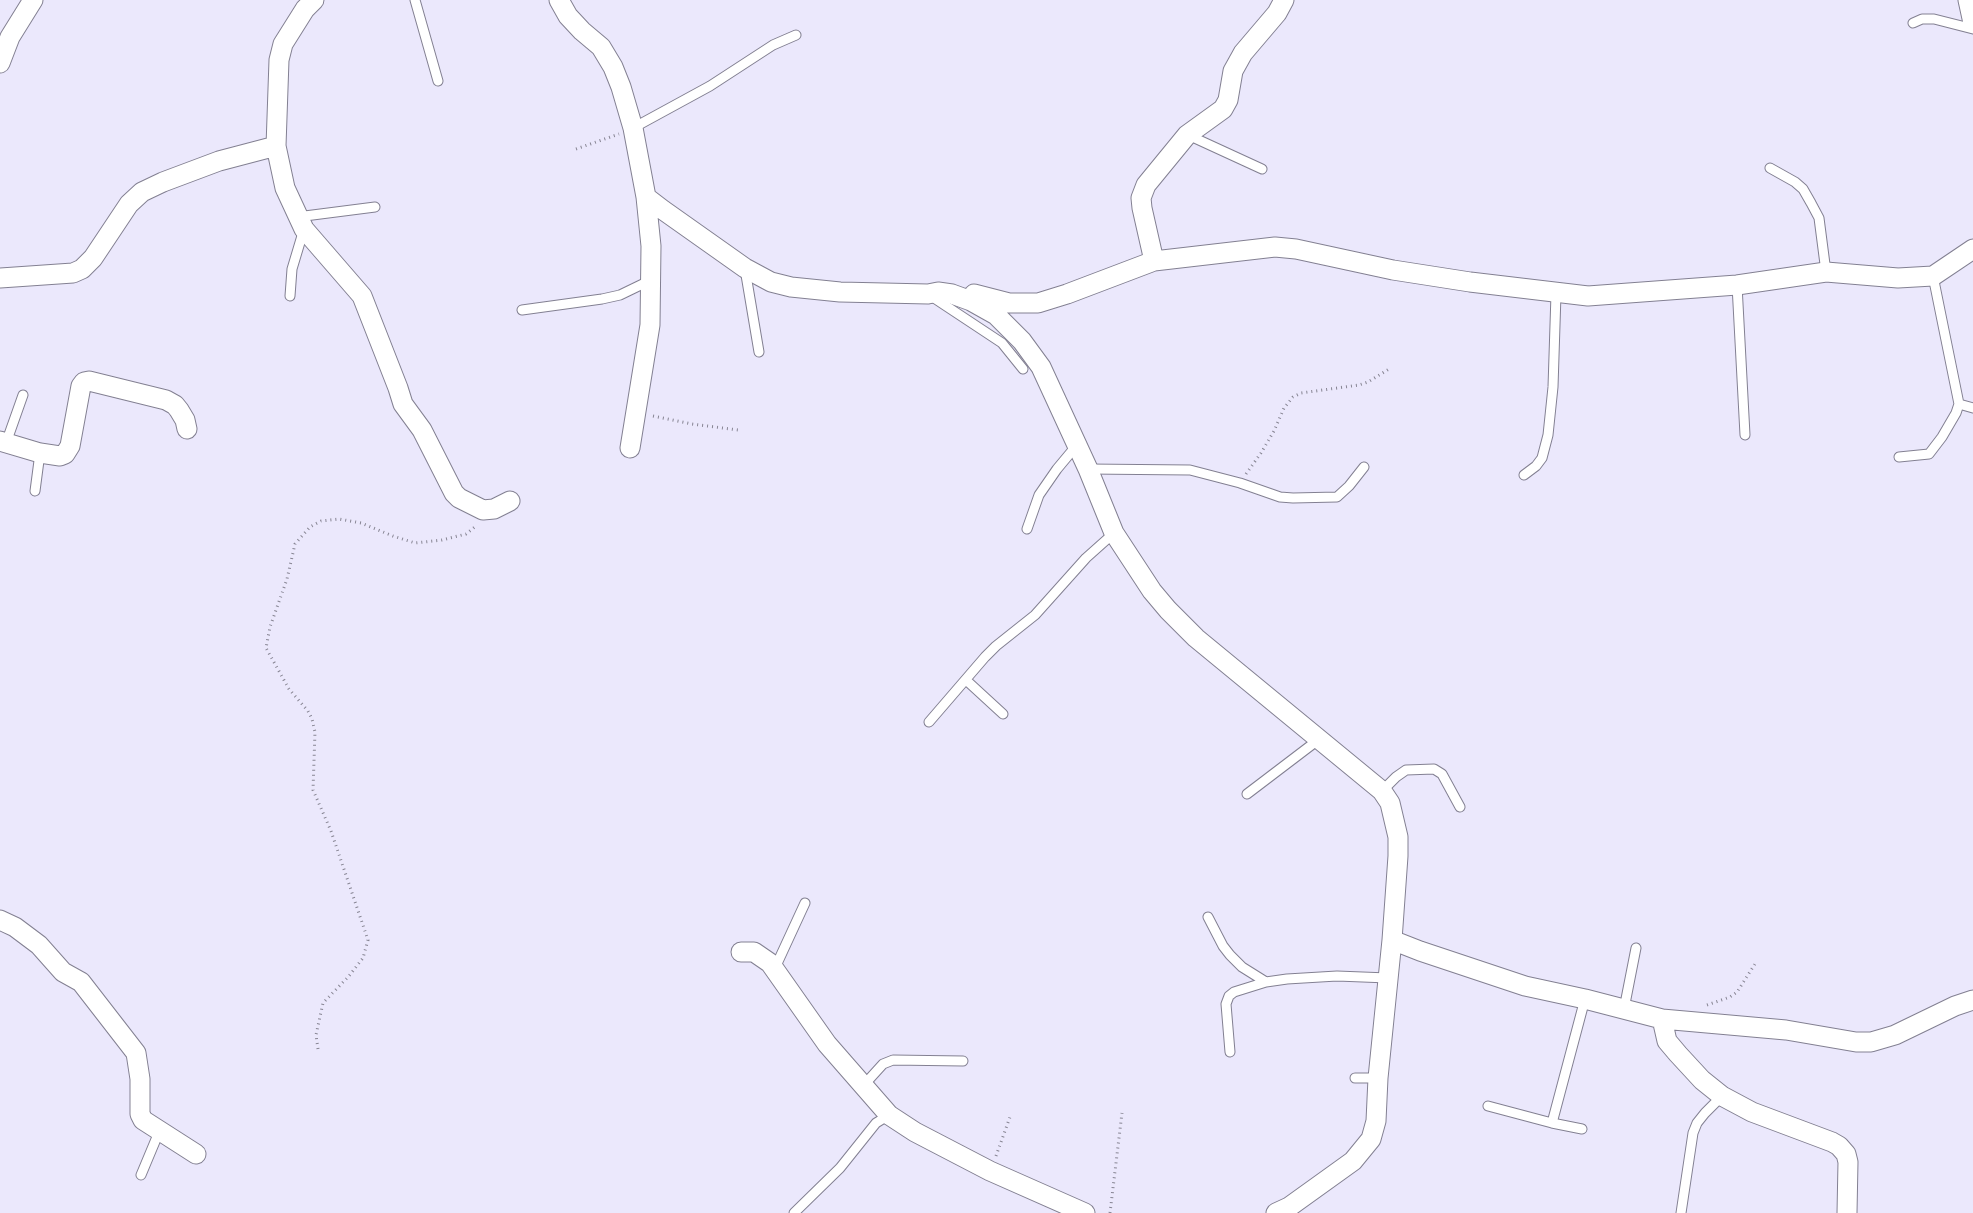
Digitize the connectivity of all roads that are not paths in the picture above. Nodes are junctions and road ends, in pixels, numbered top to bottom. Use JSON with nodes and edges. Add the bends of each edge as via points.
{"nodes":[{"id":1,"x":33,"y":0,"type":"edge"},
{"id":2,"x":314,"y":0,"type":"edge"},
{"id":3,"x":415,"y":0,"type":"edge"},
{"id":4,"x":559,"y":0,"type":"edge"},
{"id":5,"x":1284,"y":0,"type":"edge"},
{"id":6,"x":1968,"y":0,"type":"edge"},
{"id":7,"x":1913,"y":23,"type":"dead end"},
{"id":8,"x":1973,"y":23,"type":"edge"},
{"id":9,"x":1973,"y":29,"type":"edge"},
{"id":10,"x":796,"y":35,"type":"dead end"},
{"id":11,"x":0,"y":63,"type":"edge"},
{"id":12,"x":438,"y":81,"type":"dead end"},
{"id":13,"x":633,"y":128,"type":"junction"},
{"id":14,"x":1187,"y":135,"type":"junction"},
{"id":15,"x":276,"y":146,"type":"junction"},
{"id":16,"x":1770,"y":168,"type":"dead end"},
{"id":17,"x":1262,"y":169,"type":"dead end"},
{"id":18,"x":646,"y":197,"type":"junction"},
{"id":19,"x":374,"y":208,"type":"dead end"},
{"id":20,"x":301,"y":223,"type":"junction"},
{"id":21,"x":1973,"y":249,"type":"edge"},
{"id":22,"x":1154,"y":261,"type":"junction"},
{"id":23,"x":745,"y":268,"type":"junction"},
{"id":24,"x":1826,"y":272,"type":"junction"},
{"id":25,"x":1933,"y":276,"type":"junction"},
{"id":26,"x":0,"y":278,"type":"edge"},
{"id":27,"x":651,"y":280,"type":"junction"},
{"id":28,"x":1737,"y":285,"type":"junction"},
{"id":29,"x":933,"y":293,"type":"junction"},
{"id":30,"x":1556,"y":294,"type":"junction"},
{"id":31,"x":290,"y":296,"type":"dead end"},
{"id":32,"x":522,"y":310,"type":"dead end"},
{"id":33,"x":759,"y":352,"type":"dead end"},
{"id":34,"x":1024,"y":369,"type":"dead end"},
{"id":35,"x":23,"y":395,"type":"dead end"},
{"id":36,"x":1959,"y":404,"type":"junction"},
{"id":37,"x":1973,"y":408,"type":"edge"},
{"id":38,"x":186,"y":429,"type":"dead end"},
{"id":39,"x":1745,"y":435,"type":"dead end"},
{"id":40,"x":3,"y":442,"type":"edge"},
{"id":41,"x":1077,"y":445,"type":"junction"},
{"id":42,"x":630,"y":448,"type":"dead end"},
{"id":43,"x":40,"y":453,"type":"junction"},
{"id":44,"x":1898,"y":458,"type":"dead end"},
{"id":45,"x":1364,"y":467,"type":"dead end"},
{"id":46,"x":1088,"y":469,"type":"junction"},
{"id":47,"x":1524,"y":476,"type":"dead end"},
{"id":48,"x":35,"y":491,"type":"dead end"},
{"id":49,"x":510,"y":501,"type":"dead end"},
{"id":50,"x":1027,"y":529,"type":"dead end"},
{"id":51,"x":1114,"y":533,"type":"junction"},
{"id":52,"x":966,"y":680,"type":"junction"},
{"id":53,"x":1002,"y":714,"type":"dead end"},
{"id":54,"x":929,"y":722,"type":"dead end"},
{"id":55,"x":1318,"y":740,"type":"junction"},
{"id":56,"x":1382,"y":791,"type":"junction"},
{"id":57,"x":1247,"y":794,"type":"dead end"},
{"id":58,"x":1460,"y":807,"type":"dead end"},
{"id":59,"x":805,"y":903,"type":"dead end"},
{"id":60,"x":1208,"y":918,"type":"dead end"},
{"id":61,"x":0,"y":920,"type":"edge"},
{"id":62,"x":1392,"y":940,"type":"junction"},
{"id":63,"x":1636,"y":948,"type":"dead end"},
{"id":64,"x":741,"y":952,"type":"dead end"},
{"id":65,"x":775,"y":968,"type":"junction"},
{"id":66,"x":1388,"y":978,"type":"junction"},
{"id":67,"x":1266,"y":982,"type":"junction"},
{"id":68,"x":1585,"y":999,"type":"junction"},
{"id":69,"x":1973,"y":1000,"type":"edge"},
{"id":70,"x":1624,"y":1009,"type":"junction"},
{"id":71,"x":1662,"y":1019,"type":"junction"},
{"id":72,"x":1230,"y":1052,"type":"dead end"},
{"id":73,"x":963,"y":1061,"type":"dead end"},
{"id":74,"x":1355,"y":1078,"type":"dead end"},
{"id":75,"x":1378,"y":1078,"type":"junction"},
{"id":76,"x":863,"y":1086,"type":"junction"},
{"id":77,"x":1722,"y":1096,"type":"junction"},
{"id":78,"x":1488,"y":1106,"type":"dead end"},
{"id":79,"x":889,"y":1115,"type":"junction"},
{"id":80,"x":1552,"y":1123,"type":"junction"},
{"id":81,"x":1582,"y":1129,"type":"dead end"},
{"id":82,"x":159,"y":1132,"type":"junction"},
{"id":83,"x":196,"y":1154,"type":"dead end"},
{"id":84,"x":141,"y":1175,"type":"dead end"},
{"id":85,"x":794,"y":1213,"type":"edge"},
{"id":86,"x":1085,"y":1213,"type":"edge"},
{"id":87,"x":1276,"y":1213,"type":"edge"},
{"id":88,"x":1680,"y":1213,"type":"edge"},
{"id":89,"x":1846,"y":1213,"type":"edge"}],
"edges":[{"from":1,"to":11,"type":"street","via":[[10,37]]},
{"from":2,"to":15,"type":"street","via":[[304,9],[283,44],[279,60]]},
{"from":3,"to":12,"type":"lane"},
{"from":4,"to":13,"type":"street","via":[[573,21],[602,46],[621,87]]},
{"from":5,"to":14,"type":"street","via":[[1243,53],[1233,71],[1228,100],[1222,109]]},
{"from":6,"to":8,"type":"street"},
{"from":7,"to":9,"type":"lane","via":[[1934,19]]},
{"from":10,"to":13,"type":"lane","via":[[773,45],[710,86]]},
{"from":13,"to":18,"type":"street"},
{"from":14,"to":17,"type":"lane"},
{"from":14,"to":22,"type":"street","via":[[1142,194]]},
{"from":15,"to":20,"type":"street","via":[[284,188]]},
{"from":15,"to":26,"type":"street","via":[[219,161],[142,192],[129,204],[93,258],[73,274]]},
{"from":16,"to":24,"type":"lane","via":[[1795,182],[1811,203],[1819,218]]},
{"from":18,"to":23,"type":"street"},
{"from":18,"to":27,"type":"street"},
{"from":19,"to":20,"type":"lane"},
{"from":20,"to":31,"type":"lane"},
{"from":20,"to":49,"type":"street","via":[[362,296],[402,404],[422,430],[454,493],[483,510],[494,509]]},
{"from":21,"to":25,"type":"street"},
{"from":22,"to":29,"type":"street","via":[[1033,304],[1009,304],[965,291]]},
{"from":22,"to":30,"type":"street","via":[[1296,249],[1393,270]]},
{"from":23,"to":29,"type":"street","via":[[771,282],[792,287],[840,292]]},
{"from":23,"to":33,"type":"lane"},
{"from":24,"to":25,"type":"street","via":[[1898,278]]},
{"from":24,"to":28,"type":"street"},
{"from":25,"to":36,"type":"lane"},
{"from":27,"to":32,"type":"lane","via":[[620,295]]},
{"from":27,"to":42,"type":"street","via":[[650,325]]},
{"from":28,"to":30,"type":"street","via":[[1588,296]]},
{"from":28,"to":39,"type":"lane"},
{"from":29,"to":34,"type":"lane","via":[[1002,344]]},
{"from":29,"to":41,"type":"street","via":[[952,294],[972,301],[996,314],[1022,341],[1041,367]]},
{"from":30,"to":47,"type":"lane","via":[[1548,435],[1542,458]]},
{"from":35,"to":40,"type":"lane"},
{"from":36,"to":37,"type":"lane"},
{"from":36,"to":44,"type":"lane","via":[[1942,438],[1929,454]]},
{"from":38,"to":43,"type":"street","via":[[179,410],[166,400],[89,381],[81,386],[70,446],[65,454]]},
{"from":40,"to":43,"type":"street"},
{"from":41,"to":46,"type":"street"},
{"from":41,"to":50,"type":"lane","via":[[1039,495]]},
{"from":43,"to":48,"type":"lane"},
{"from":45,"to":46,"type":"lane","via":[[1337,497],[1280,497],[1240,482],[1190,470]]},
{"from":46,"to":51,"type":"street"},
{"from":51,"to":52,"type":"lane","via":[[1086,558],[1035,615],[996,646]]},
{"from":51,"to":55,"type":"street","via":[[1138,572],[1168,610],[1204,645]]},
{"from":52,"to":53,"type":"lane"},
{"from":52,"to":54,"type":"lane"},
{"from":55,"to":56,"type":"street"},
{"from":55,"to":57,"type":"lane"},
{"from":56,"to":58,"type":"lane","via":[[1406,770],[1434,769],[1442,774]]},
{"from":56,"to":62,"type":"street","via":[[1390,804],[1398,837]]},
{"from":59,"to":65,"type":"lane"},
{"from":60,"to":67,"type":"lane","via":[[1230,955]]},
{"from":61,"to":82,"type":"street","via":[[39,945],[63,972],[81,982],[130,1045],[138,1063],[140,1114]]},
{"from":62,"to":66,"type":"street"},
{"from":62,"to":68,"type":"street","via":[[1525,986]]},
{"from":63,"to":70,"type":"lane"},
{"from":64,"to":65,"type":"street","via":[[754,952]]},
{"from":65,"to":76,"type":"street","via":[[827,1044]]},
{"from":66,"to":67,"type":"lane","via":[[1337,976]]},
{"from":66,"to":75,"type":"street"},
{"from":67,"to":72,"type":"lane","via":[[1229,996],[1226,1004]]},
{"from":68,"to":70,"type":"street"},
{"from":68,"to":80,"type":"lane"},
{"from":69,"to":71,"type":"street","via":[[1895,1035],[1871,1042]]},
{"from":70,"to":71,"type":"street"},
{"from":71,"to":77,"type":"street","via":[[1667,1041],[1702,1080]]},
{"from":73,"to":76,"type":"lane","via":[[893,1060],[883,1064]]},
{"from":74,"to":75,"type":"lane"},
{"from":75,"to":87,"type":"street","via":[[1376,1121],[1371,1139],[1363,1150],[1353,1161]]},
{"from":76,"to":79,"type":"street"},
{"from":77,"to":88,"type":"lane","via":[[1697,1123],[1693,1134]]},
{"from":77,"to":89,"type":"street","via":[[1752,1112],[1839,1146],[1848,1162]]},
{"from":78,"to":80,"type":"lane"},
{"from":79,"to":85,"type":"lane","via":[[876,1123],[840,1168]]},
{"from":79,"to":86,"type":"street","via":[[914,1132],[990,1171]]},
{"from":80,"to":81,"type":"lane"},
{"from":82,"to":83,"type":"street"},
{"from":82,"to":84,"type":"lane"}]}
